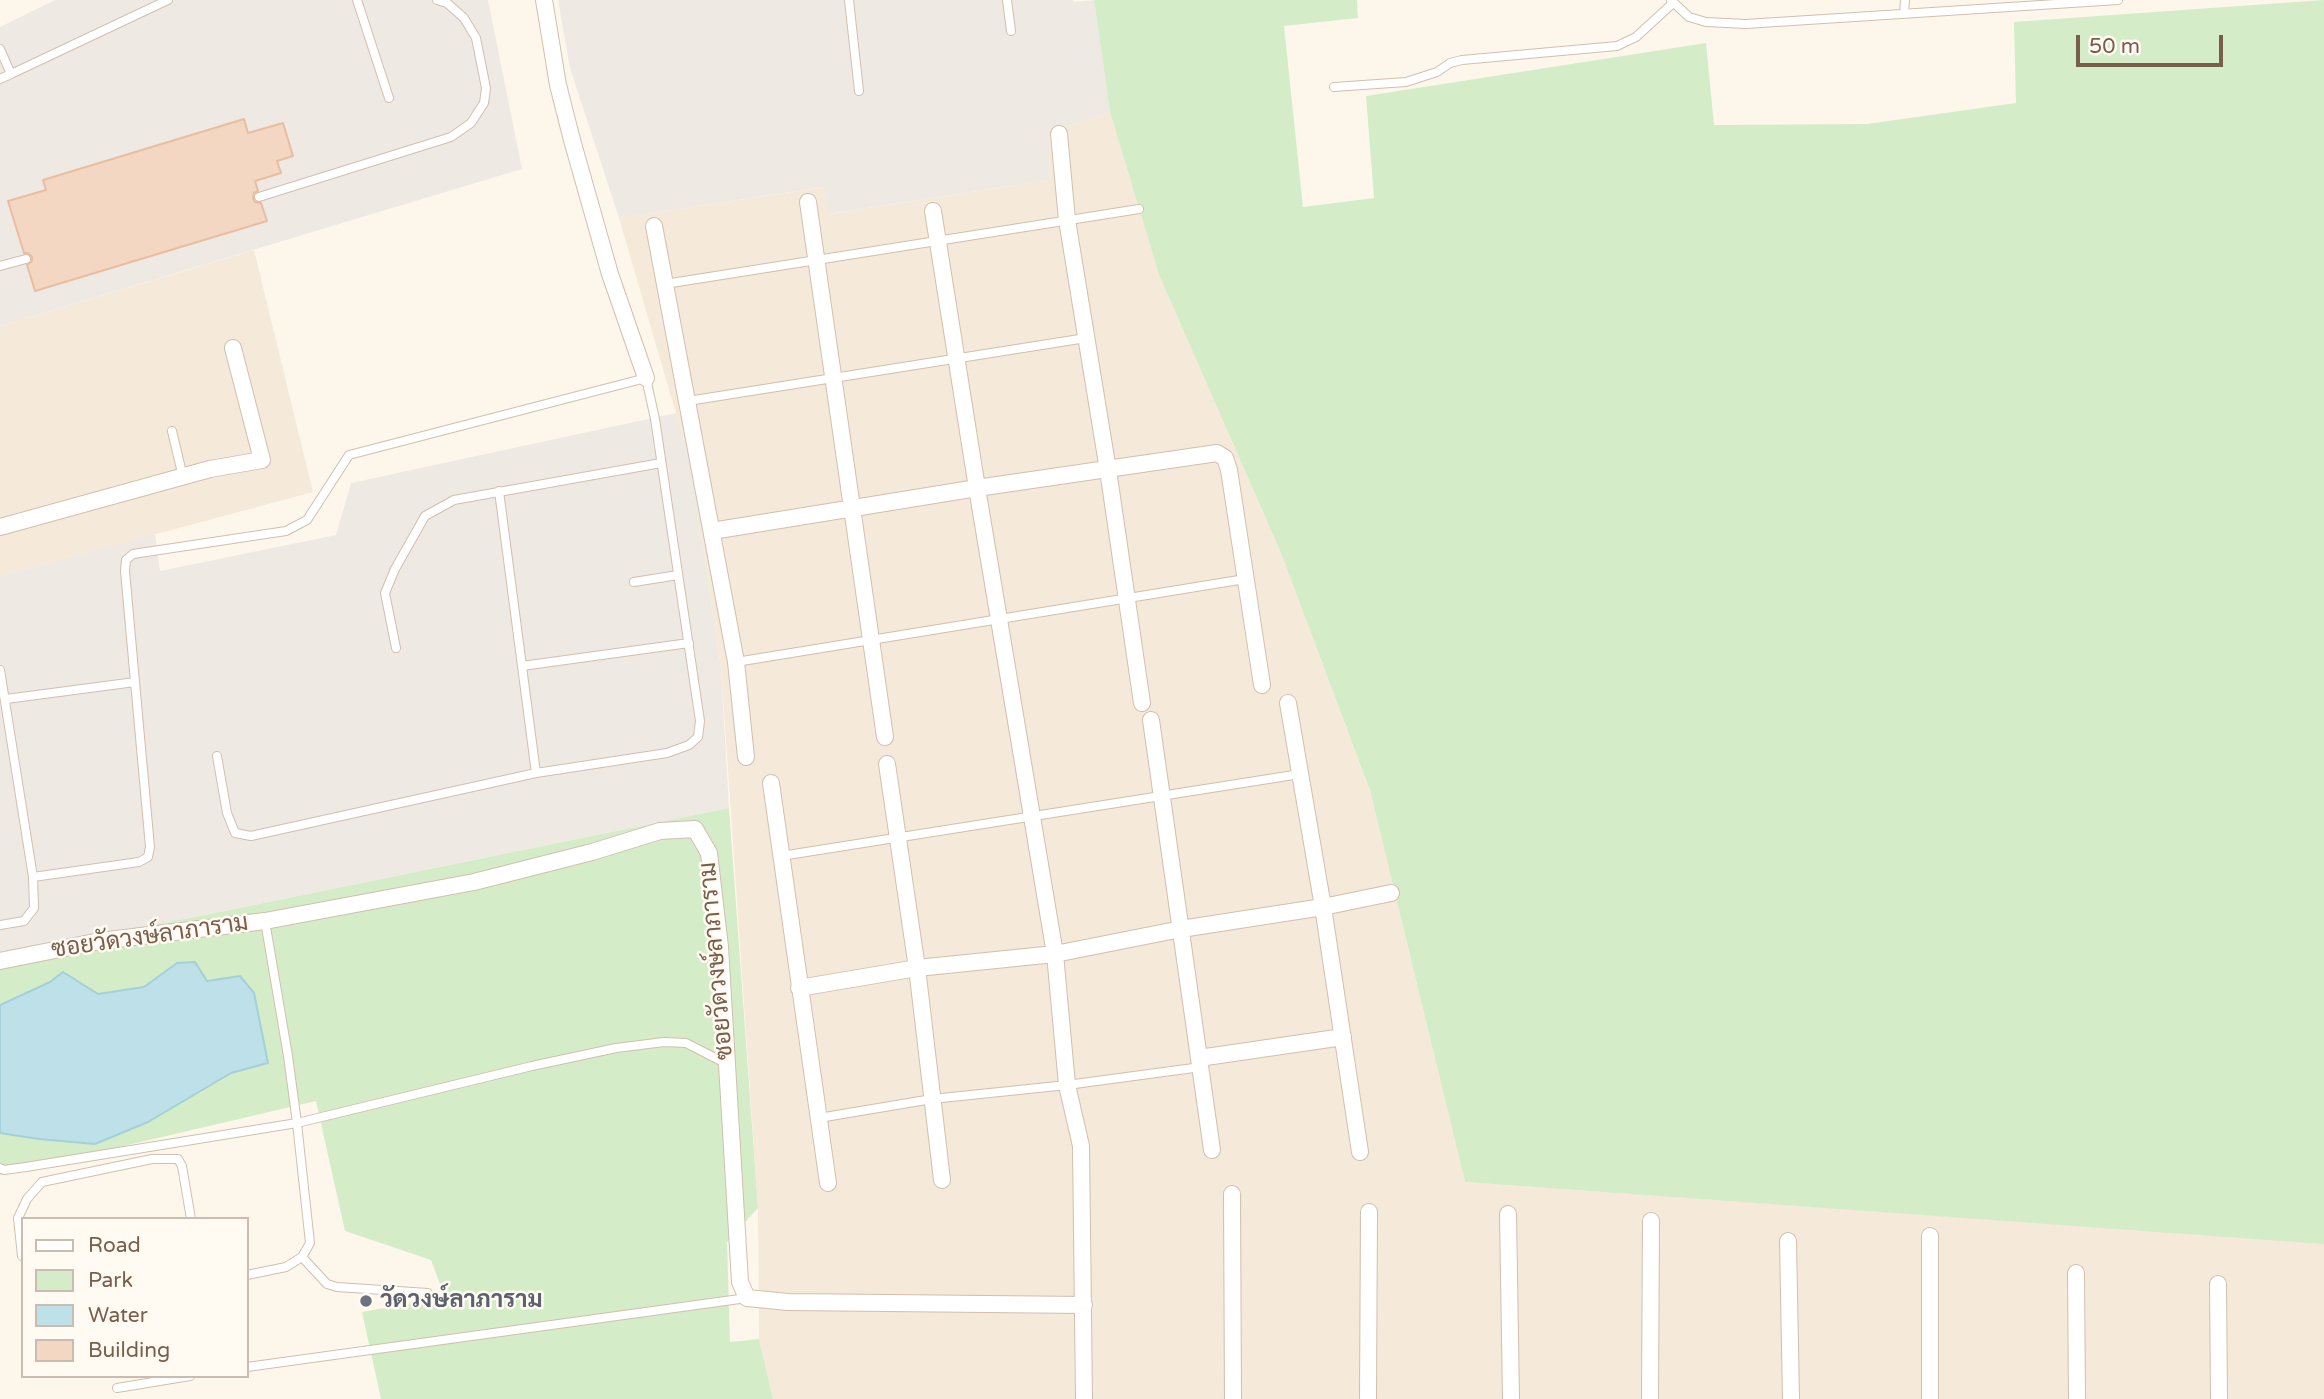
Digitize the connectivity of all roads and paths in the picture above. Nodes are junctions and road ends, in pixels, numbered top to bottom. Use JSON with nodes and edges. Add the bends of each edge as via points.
{"nodes":[{"id":1,"x":168,"y":0,"type":"edge"},
{"id":2,"x":357,"y":0,"type":"edge"},
{"id":3,"x":437,"y":0,"type":"edge"},
{"id":4,"x":544,"y":0,"type":"edge"},
{"id":5,"x":849,"y":0,"type":"edge"},
{"id":6,"x":1007,"y":0,"type":"edge"},
{"id":7,"x":1905,"y":0,"type":"edge"},
{"id":8,"x":2118,"y":0,"type":"edge"},
{"id":9,"x":1672,"y":1,"type":"edge"},
{"id":10,"x":1904,"y":14,"type":"junction"},
{"id":11,"x":1011,"y":31,"type":"dead end"},
{"id":12,"x":0,"y":49,"type":"edge"},
{"id":13,"x":11,"y":74,"type":"junction"},
{"id":14,"x":0,"y":79,"type":"edge"},
{"id":15,"x":1334,"y":87,"type":"dead end"},
{"id":16,"x":859,"y":91,"type":"dead end"},
{"id":17,"x":389,"y":98,"type":"dead end"},
{"id":18,"x":1059,"y":134,"type":"dead end"},
{"id":19,"x":259,"y":197,"type":"dead end"},
{"id":20,"x":808,"y":202,"type":"dead end"},
{"id":21,"x":1139,"y":209,"type":"dead end"},
{"id":22,"x":933,"y":211,"type":"dead end"},
{"id":23,"x":1067,"y":219,"type":"junction"},
{"id":24,"x":654,"y":226,"type":"dead end"},
{"id":25,"x":938,"y":242,"type":"junction"},
{"id":26,"x":26,"y":259,"type":"dead end"},
{"id":27,"x":816,"y":260,"type":"junction"},
{"id":28,"x":0,"y":266,"type":"edge"},
{"id":29,"x":665,"y":284,"type":"junction"},
{"id":30,"x":1086,"y":338,"type":"junction"},
{"id":31,"x":233,"y":348,"type":"dead end"},
{"id":32,"x":956,"y":357,"type":"junction"},
{"id":33,"x":646,"y":378,"type":"junction"},
{"id":34,"x":832,"y":379,"type":"junction"},
{"id":35,"x":688,"y":401,"type":"junction"},
{"id":36,"x":172,"y":431,"type":"dead end"},
{"id":37,"x":661,"y":463,"type":"junction"},
{"id":38,"x":1108,"y":470,"type":"junction"},
{"id":39,"x":183,"y":477,"type":"junction"},
{"id":40,"x":977,"y":488,"type":"junction"},
{"id":41,"x":499,"y":491,"type":"junction"},
{"id":42,"x":852,"y":509,"type":"junction"},
{"id":43,"x":0,"y":527,"type":"edge"},
{"id":44,"x":712,"y":531,"type":"junction"},
{"id":45,"x":678,"y":575,"type":"junction"},
{"id":46,"x":1245,"y":579,"type":"junction"},
{"id":47,"x":634,"y":582,"type":"dead end"},
{"id":48,"x":1126,"y":598,"type":"junction"},
{"id":49,"x":999,"y":621,"type":"junction"},
{"id":50,"x":870,"y":640,"type":"junction"},
{"id":51,"x":689,"y":643,"type":"junction"},
{"id":52,"x":396,"y":648,"type":"dead end"},
{"id":53,"x":736,"y":662,"type":"junction"},
{"id":54,"x":522,"y":666,"type":"junction"},
{"id":55,"x":0,"y":670,"type":"edge"},
{"id":56,"x":135,"y":682,"type":"junction"},
{"id":57,"x":1262,"y":685,"type":"dead end"},
{"id":58,"x":6,"y":699,"type":"junction"},
{"id":59,"x":1142,"y":703,"type":"dead end"},
{"id":60,"x":1288,"y":703,"type":"dead end"},
{"id":61,"x":1151,"y":720,"type":"dead end"},
{"id":62,"x":884,"y":737,"type":"dead end"},
{"id":63,"x":217,"y":756,"type":"dead end"},
{"id":64,"x":747,"y":757,"type":"dead end"},
{"id":65,"x":887,"y":764,"type":"dead end"},
{"id":66,"x":536,"y":773,"type":"junction"},
{"id":67,"x":1301,"y":774,"type":"junction"},
{"id":68,"x":771,"y":783,"type":"dead end"},
{"id":69,"x":1162,"y":796,"type":"junction"},
{"id":70,"x":1032,"y":818,"type":"junction"},
{"id":71,"x":898,"y":838,"type":"junction"},
{"id":72,"x":781,"y":856,"type":"junction"},
{"id":73,"x":33,"y":877,"type":"junction"},
{"id":74,"x":1391,"y":893,"type":"dead end"},
{"id":75,"x":1323,"y":907,"type":"junction"},
{"id":76,"x":265,"y":921,"type":"junction"},
{"id":77,"x":0,"y":925,"type":"edge"},
{"id":78,"x":1181,"y":929,"type":"junction"},
{"id":79,"x":1055,"y":954,"type":"junction"},
{"id":80,"x":0,"y":961,"type":"edge"},
{"id":81,"x":917,"y":968,"type":"junction"},
{"id":82,"x":799,"y":988,"type":"junction"},
{"id":83,"x":1343,"y":1037,"type":"junction"},
{"id":84,"x":725,"y":1062,"type":"junction"},
{"id":85,"x":1200,"y":1063,"type":"junction"},
{"id":86,"x":1067,"y":1085,"type":"junction"},
{"id":87,"x":932,"y":1099,"type":"junction"},
{"id":88,"x":818,"y":1118,"type":"junction"},
{"id":89,"x":297,"y":1123,"type":"junction"},
{"id":90,"x":1212,"y":1150,"type":"dead end"},
{"id":91,"x":1360,"y":1152,"type":"dead end"},
{"id":92,"x":0,"y":1168,"type":"edge"},
{"id":93,"x":942,"y":1180,"type":"dead end"},
{"id":94,"x":828,"y":1183,"type":"dead end"},
{"id":95,"x":1232,"y":1194,"type":"dead end"},
{"id":96,"x":1369,"y":1212,"type":"dead end"},
{"id":97,"x":1508,"y":1214,"type":"dead end"},
{"id":98,"x":191,"y":1217,"type":"edge"},
{"id":99,"x":1651,"y":1221,"type":"dead end"},
{"id":100,"x":1930,"y":1236,"type":"dead end"},
{"id":101,"x":1788,"y":1241,"type":"dead end"},
{"id":102,"x":21,"y":1246,"type":"edge"},
{"id":103,"x":302,"y":1257,"type":"junction"},
{"id":104,"x":2076,"y":1273,"type":"dead end"},
{"id":105,"x":248,"y":1275,"type":"edge"},
{"id":106,"x":2218,"y":1284,"type":"dead end"},
{"id":107,"x":428,"y":1293,"type":"dead end"},
{"id":108,"x":747,"y":1298,"type":"junction"},
{"id":109,"x":1084,"y":1305,"type":"junction"},
{"id":110,"x":248,"y":1367,"type":"edge"},
{"id":111,"x":178,"y":1378,"type":"edge"},
{"id":112,"x":117,"y":1388,"type":"dead end"},
{"id":113,"x":1084,"y":1399,"type":"edge"},
{"id":114,"x":1233,"y":1399,"type":"edge"},
{"id":115,"x":1368,"y":1399,"type":"edge"},
{"id":116,"x":1511,"y":1399,"type":"edge"},
{"id":117,"x":1650,"y":1399,"type":"edge"},
{"id":118,"x":1791,"y":1399,"type":"edge"},
{"id":119,"x":1930,"y":1399,"type":"edge"},
{"id":120,"x":2077,"y":1399,"type":"edge"},
{"id":121,"x":2219,"y":1399,"type":"edge"}],
"edges":[{"from":1,"to":13,"type":"lane"},
{"from":2,"to":17,"type":"lane"},
{"from":3,"to":19,"type":"lane","via":[[464,18],[476,38],[486,88],[484,103],[471,122],[451,136]]},
{"from":4,"to":33,"type":"street","via":[[569,129],[610,274]]},
{"from":5,"to":16,"type":"lane"},
{"from":6,"to":11,"type":"lane"},
{"from":7,"to":10,"type":"lane"},
{"from":8,"to":10,"type":"lane"},
{"from":9,"to":10,"type":"lane","via":[[1689,17],[1706,22],[1746,24]]},
{"from":9,"to":15,"type":"lane","via":[[1636,37],[1617,46],[1462,60],[1406,82]]},
{"from":12,"to":13,"type":"lane"},
{"from":13,"to":14,"type":"lane"},
{"from":18,"to":23,"type":"street"},
{"from":20,"to":27,"type":"street"},
{"from":21,"to":23,"type":"lane"},
{"from":22,"to":25,"type":"street"},
{"from":23,"to":25,"type":"lane"},
{"from":23,"to":30,"type":"street"},
{"from":24,"to":29,"type":"street"},
{"from":25,"to":27,"type":"lane"},
{"from":25,"to":32,"type":"street"},
{"from":26,"to":28,"type":"lane"},
{"from":27,"to":29,"type":"lane"},
{"from":27,"to":34,"type":"street"},
{"from":29,"to":35,"type":"street"},
{"from":30,"to":32,"type":"lane"},
{"from":30,"to":38,"type":"street"},
{"from":31,"to":39,"type":"street","via":[[262,460]]},
{"from":32,"to":34,"type":"lane"},
{"from":32,"to":40,"type":"street"},
{"from":33,"to":37,"type":"lane"},
{"from":33,"to":56,"type":"lane","via":[[349,455],[307,520],[286,531],[133,554],[125,571]]},
{"from":34,"to":35,"type":"lane"},
{"from":34,"to":42,"type":"street"},
{"from":35,"to":44,"type":"street"},
{"from":36,"to":39,"type":"lane"},
{"from":37,"to":41,"type":"lane"},
{"from":37,"to":45,"type":"lane"},
{"from":38,"to":40,"type":"street"},
{"from":38,"to":46,"type":"street","via":[[1217,453],[1225,458]]},
{"from":38,"to":48,"type":"street"},
{"from":39,"to":43,"type":"street"},
{"from":40,"to":42,"type":"street"},
{"from":40,"to":49,"type":"street"},
{"from":41,"to":52,"type":"lane","via":[[454,500],[425,516],[385,593]]},
{"from":41,"to":54,"type":"lane"},
{"from":42,"to":44,"type":"street"},
{"from":42,"to":50,"type":"street"},
{"from":44,"to":53,"type":"street"},
{"from":45,"to":47,"type":"lane"},
{"from":45,"to":51,"type":"lane"},
{"from":46,"to":48,"type":"lane"},
{"from":46,"to":57,"type":"street"},
{"from":48,"to":49,"type":"lane"},
{"from":48,"to":59,"type":"street"},
{"from":49,"to":50,"type":"lane"},
{"from":49,"to":70,"type":"street"},
{"from":50,"to":53,"type":"lane"},
{"from":50,"to":62,"type":"street"},
{"from":51,"to":54,"type":"lane"},
{"from":51,"to":66,"type":"lane","via":[[700,721],[698,737],[689,745],[667,753]]},
{"from":53,"to":64,"type":"street"},
{"from":54,"to":66,"type":"lane"},
{"from":55,"to":58,"type":"lane"},
{"from":56,"to":58,"type":"lane"},
{"from":56,"to":73,"type":"lane","via":[[148,858]]},
{"from":58,"to":73,"type":"lane"},
{"from":60,"to":67,"type":"street"},
{"from":61,"to":69,"type":"street"},
{"from":63,"to":66,"type":"lane","via":[[235,833],[251,836]]},
{"from":65,"to":71,"type":"street"},
{"from":67,"to":69,"type":"lane"},
{"from":67,"to":75,"type":"street"},
{"from":68,"to":72,"type":"street"},
{"from":69,"to":70,"type":"lane"},
{"from":69,"to":78,"type":"street"},
{"from":70,"to":71,"type":"lane"},
{"from":70,"to":79,"type":"street"},
{"from":71,"to":72,"type":"lane"},
{"from":71,"to":81,"type":"street"},
{"from":72,"to":82,"type":"street"},
{"from":73,"to":77,"type":"lane","via":[[34,908],[24,920]]},
{"from":74,"to":75,"type":"street"},
{"from":75,"to":78,"type":"street"},
{"from":75,"to":83,"type":"street"},
{"from":76,"to":80,"type":"street","name":"ซอยวัดวงษ์ลาภาราม","via":[[100,941]]},
{"from":76,"to":84,"type":"street","name":"ซอยวัดวงษ์ลาภาราม","via":[[474,882],[660,831],[695,829],[709,853],[720,947]]},
{"from":76,"to":89,"type":"lane"},
{"from":78,"to":79,"type":"street"},
{"from":78,"to":85,"type":"street"},
{"from":79,"to":81,"type":"street"},
{"from":79,"to":86,"type":"street"},
{"from":81,"to":82,"type":"street"},
{"from":81,"to":87,"type":"street"},
{"from":82,"to":88,"type":"street"},
{"from":83,"to":85,"type":"street"},
{"from":83,"to":91,"type":"street"},
{"from":84,"to":89,"type":"lane","via":[[686,1043],[617,1048]]},
{"from":84,"to":108,"type":"street","name":"ซอยวัดวงษ์ลาภาราม","via":[[740,1282]]},
{"from":85,"to":86,"type":"lane"},
{"from":85,"to":90,"type":"street"},
{"from":86,"to":87,"type":"lane"},
{"from":86,"to":109,"type":"street","via":[[1081,1146]]},
{"from":87,"to":88,"type":"lane"},
{"from":87,"to":93,"type":"street"},
{"from":88,"to":94,"type":"street"},
{"from":89,"to":92,"type":"lane"},
{"from":89,"to":103,"type":"lane","via":[[310,1229],[310,1243]]},
{"from":95,"to":114,"type":"street"},
{"from":96,"to":115,"type":"street"},
{"from":97,"to":116,"type":"street"},
{"from":98,"to":102,"type":"lane","via":[[178,1159],[152,1159],[42,1182],[18,1218]]},
{"from":99,"to":117,"type":"street"},
{"from":100,"to":119,"type":"street"},
{"from":101,"to":118,"type":"street"},
{"from":103,"to":105,"type":"lane","via":[[286,1267]]},
{"from":103,"to":107,"type":"lane","via":[[327,1284],[337,1287]]},
{"from":104,"to":120,"type":"street"},
{"from":106,"to":121,"type":"street"},
{"from":108,"to":109,"type":"street"},
{"from":108,"to":110,"type":"lane"},
{"from":109,"to":113,"type":"street"},
{"from":111,"to":112,"type":"lane"}]}
